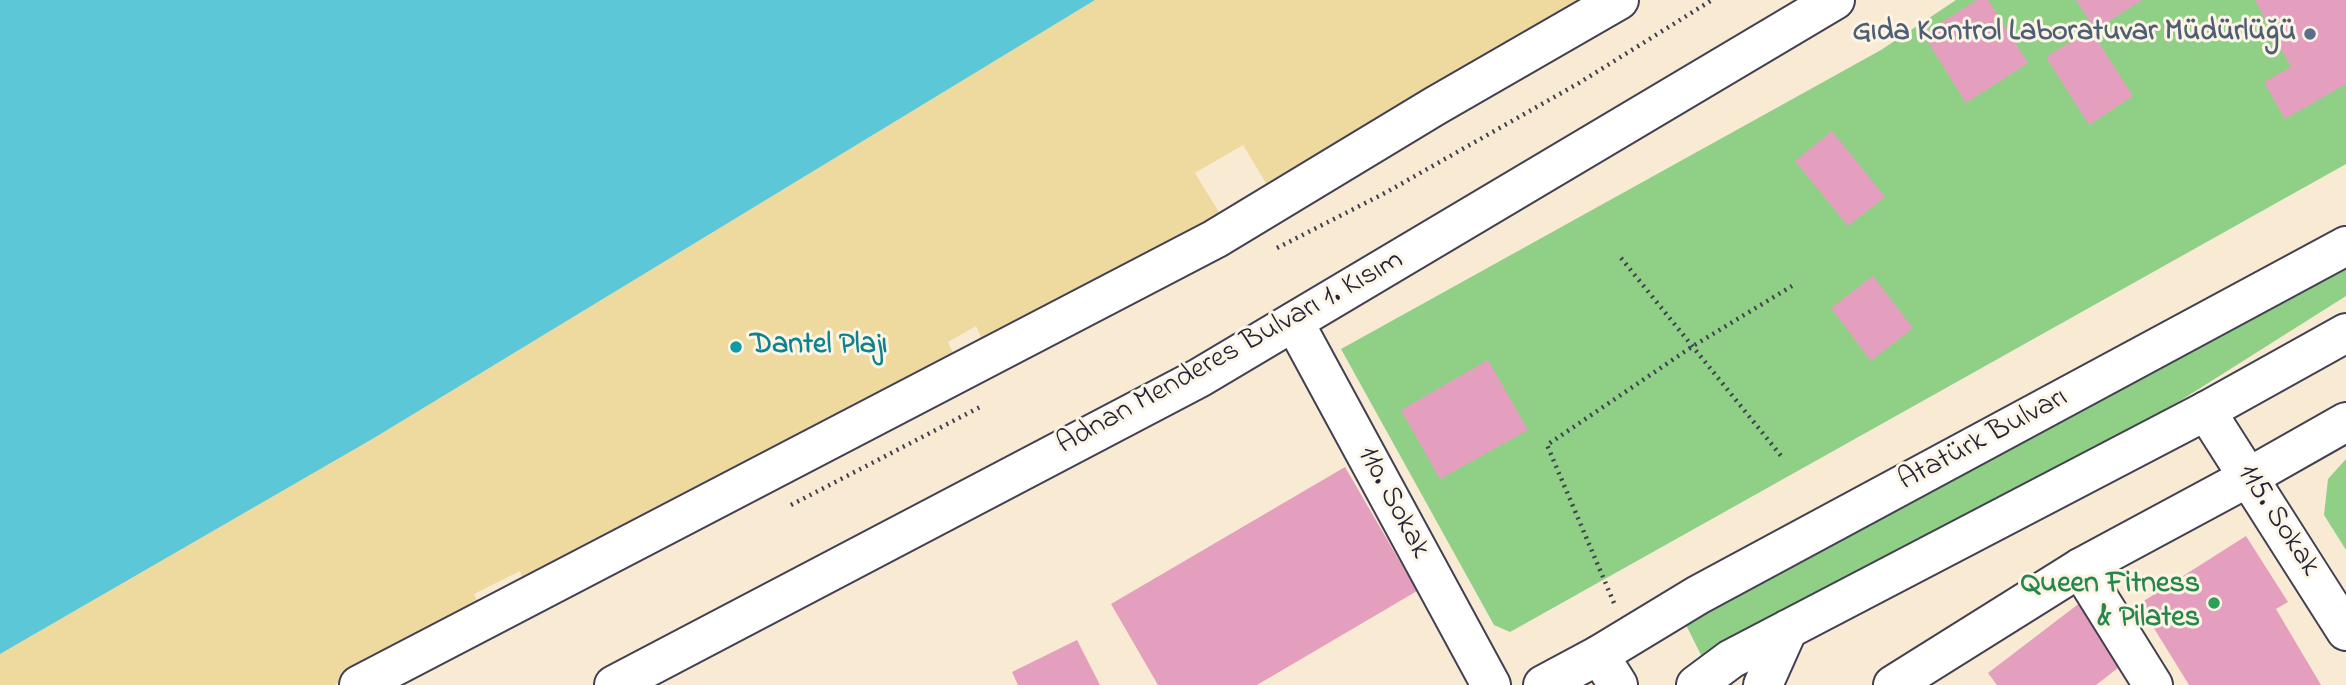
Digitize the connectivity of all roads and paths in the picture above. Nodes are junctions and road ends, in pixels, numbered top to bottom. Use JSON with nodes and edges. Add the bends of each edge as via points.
{"nodes":[{"id":1,"x":1619,"y":0,"type":"edge"},
{"id":2,"x":1835,"y":0,"type":"edge"},
{"id":3,"x":2346,"y":246,"type":"edge"},
{"id":4,"x":1621,"y":258,"type":"dead end"},
{"id":5,"x":1792,"y":286,"type":"dead end"},
{"id":6,"x":1294,"y":322,"type":"junction"},
{"id":7,"x":2346,"y":332,"type":"edge"},
{"id":8,"x":1693,"y":346,"type":"junction"},
{"id":9,"x":2206,"y":411,"type":"junction"},
{"id":10,"x":2346,"y":422,"type":"edge"},
{"id":11,"x":1782,"y":457,"type":"dead end"},
{"id":12,"x":2249,"y":477,"type":"junction"},
{"id":13,"x":2080,"y":568,"type":"junction"},
{"id":14,"x":2307,"y":568,"type":"junction"},
{"id":15,"x":2346,"y":571,"type":"edge"},
{"id":16,"x":1788,"y":629,"type":"junction"},
{"id":17,"x":2346,"y":631,"type":"edge"},
{"id":18,"x":1614,"y":660,"type":"edge"},
{"id":19,"x":359,"y":685,"type":"edge"},
{"id":20,"x":614,"y":685,"type":"edge"},
{"id":21,"x":1491,"y":685,"type":"edge"},
{"id":22,"x":1543,"y":685,"type":"edge"},
{"id":23,"x":1696,"y":685,"type":"edge"},
{"id":24,"x":1763,"y":685,"type":"edge"},
{"id":25,"x":1893,"y":685,"type":"edge"},
{"id":26,"x":2153,"y":685,"type":"edge"}],
"edges":[{"from":1,"to":19,"type":"main road","via":[[1216,239]]},
{"from":2,"to":6,"type":"main road","name":"Adnan Menderes Bulvarı 1. Kısım"},
{"from":3,"to":18,"type":"main road","name":"Atatürk Bulvarı","via":[[1698,595]]},
{"from":4,"to":8,"type":"path"},
{"from":5,"to":8,"type":"path"},
{"from":6,"to":20,"type":"main road","name":"Adnan Menderes Bulvarı 1. Kısım","via":[[1199,378]]},
{"from":6,"to":21,"type":"main road","name":"110. Sokak"},
{"from":7,"to":9,"type":"main road"},
{"from":8,"to":11,"type":"path"},
{"from":8,"to":18,"type":"path","via":[[1547,445],[1613,597]]},
{"from":9,"to":12,"type":"main road","name":"115. Sokak"},
{"from":9,"to":16,"type":"main road"},
{"from":10,"to":12,"type":"main road"},
{"from":12,"to":13,"type":"main road"},
{"from":12,"to":14,"type":"main road","name":"115. Sokak"},
{"from":13,"to":25,"type":"main road"},
{"from":13,"to":26,"type":"main road"},
{"from":14,"to":15,"type":"main road"},
{"from":14,"to":17,"type":"main road","name":"115. Sokak"},
{"from":16,"to":23,"type":"main road","via":[[1731,659]]},
{"from":16,"to":24,"type":"main road"},
{"from":18,"to":22,"type":"main road","name":"Atatürk Bulvarı"}]}
